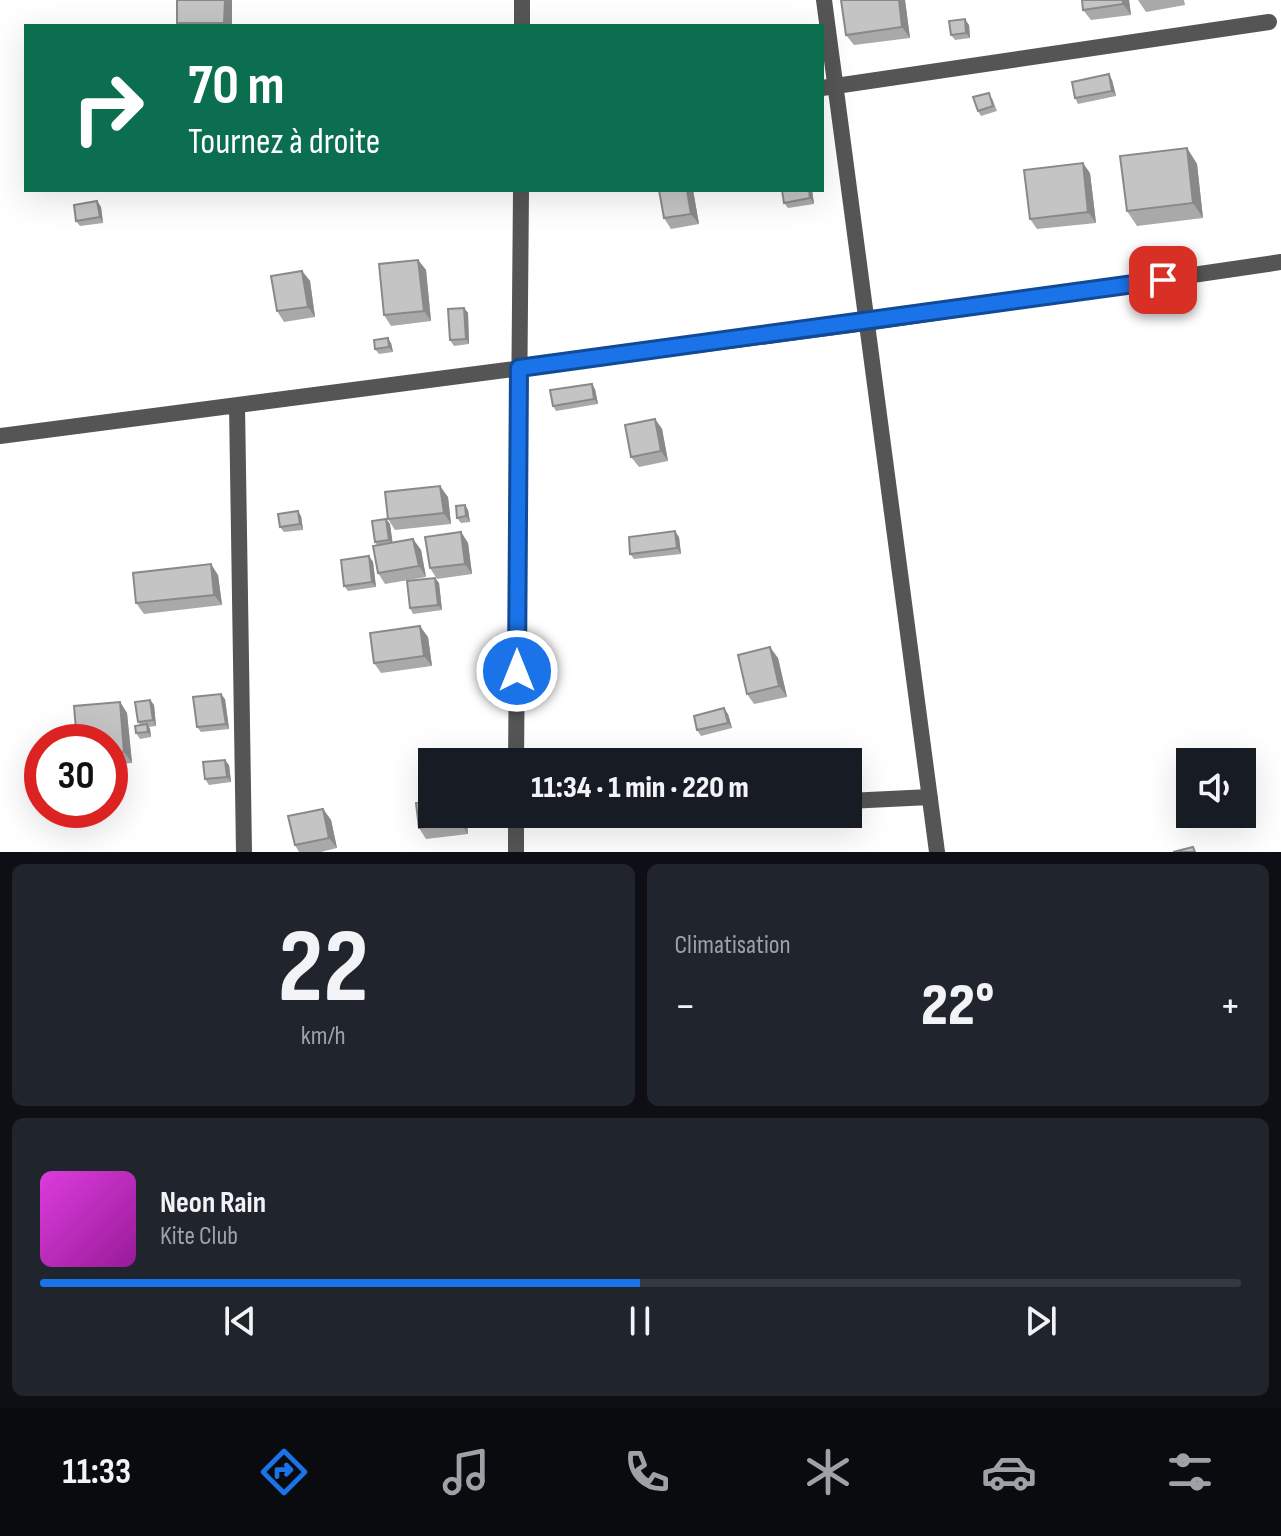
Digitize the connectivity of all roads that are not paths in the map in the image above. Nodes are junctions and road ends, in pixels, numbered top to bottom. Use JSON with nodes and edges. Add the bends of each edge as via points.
{"nodes":[{"id":1,"x":522,"y":0,"type":"edge"},
{"id":2,"x":824,"y":0,"type":"edge"},
{"id":3,"x":1269,"y":22,"type":"dead end"},
{"id":4,"x":522,"y":24,"type":"edge"},
{"id":5,"x":828,"y":87,"type":"edge"},
{"id":6,"x":521,"y":192,"type":"edge"},
{"id":7,"x":1281,"y":262,"type":"edge"},
{"id":8,"x":866,"y":323,"type":"junction"},
{"id":9,"x":519,"y":368,"type":"junction"},
{"id":10,"x":237,"y":405,"type":"junction"},
{"id":11,"x":0,"y":436,"type":"edge"},
{"id":12,"x":516,"y":748,"type":"edge"},
{"id":13,"x":930,"y":797,"type":"junction"},
{"id":14,"x":862,"y":800,"type":"edge"},
{"id":15,"x":516,"y":828,"type":"edge"},
{"id":16,"x":244,"y":852,"type":"edge"},
{"id":17,"x":516,"y":852,"type":"edge"},
{"id":18,"x":937,"y":852,"type":"edge"}],
"edges":[{"from":1,"to":4,"type":"street"},
{"from":2,"to":5,"type":"street"},
{"from":3,"to":5,"type":"street"},
{"from":5,"to":8,"type":"street"},
{"from":6,"to":9,"type":"street"},
{"from":7,"to":8,"type":"street"},
{"from":8,"to":9,"type":"street"},
{"from":8,"to":13,"type":"street"},
{"from":9,"to":10,"type":"street"},
{"from":9,"to":12,"type":"street"},
{"from":10,"to":11,"type":"street"},
{"from":10,"to":16,"type":"street"},
{"from":13,"to":14,"type":"street"},
{"from":13,"to":18,"type":"street"},
{"from":15,"to":17,"type":"street"}]}
